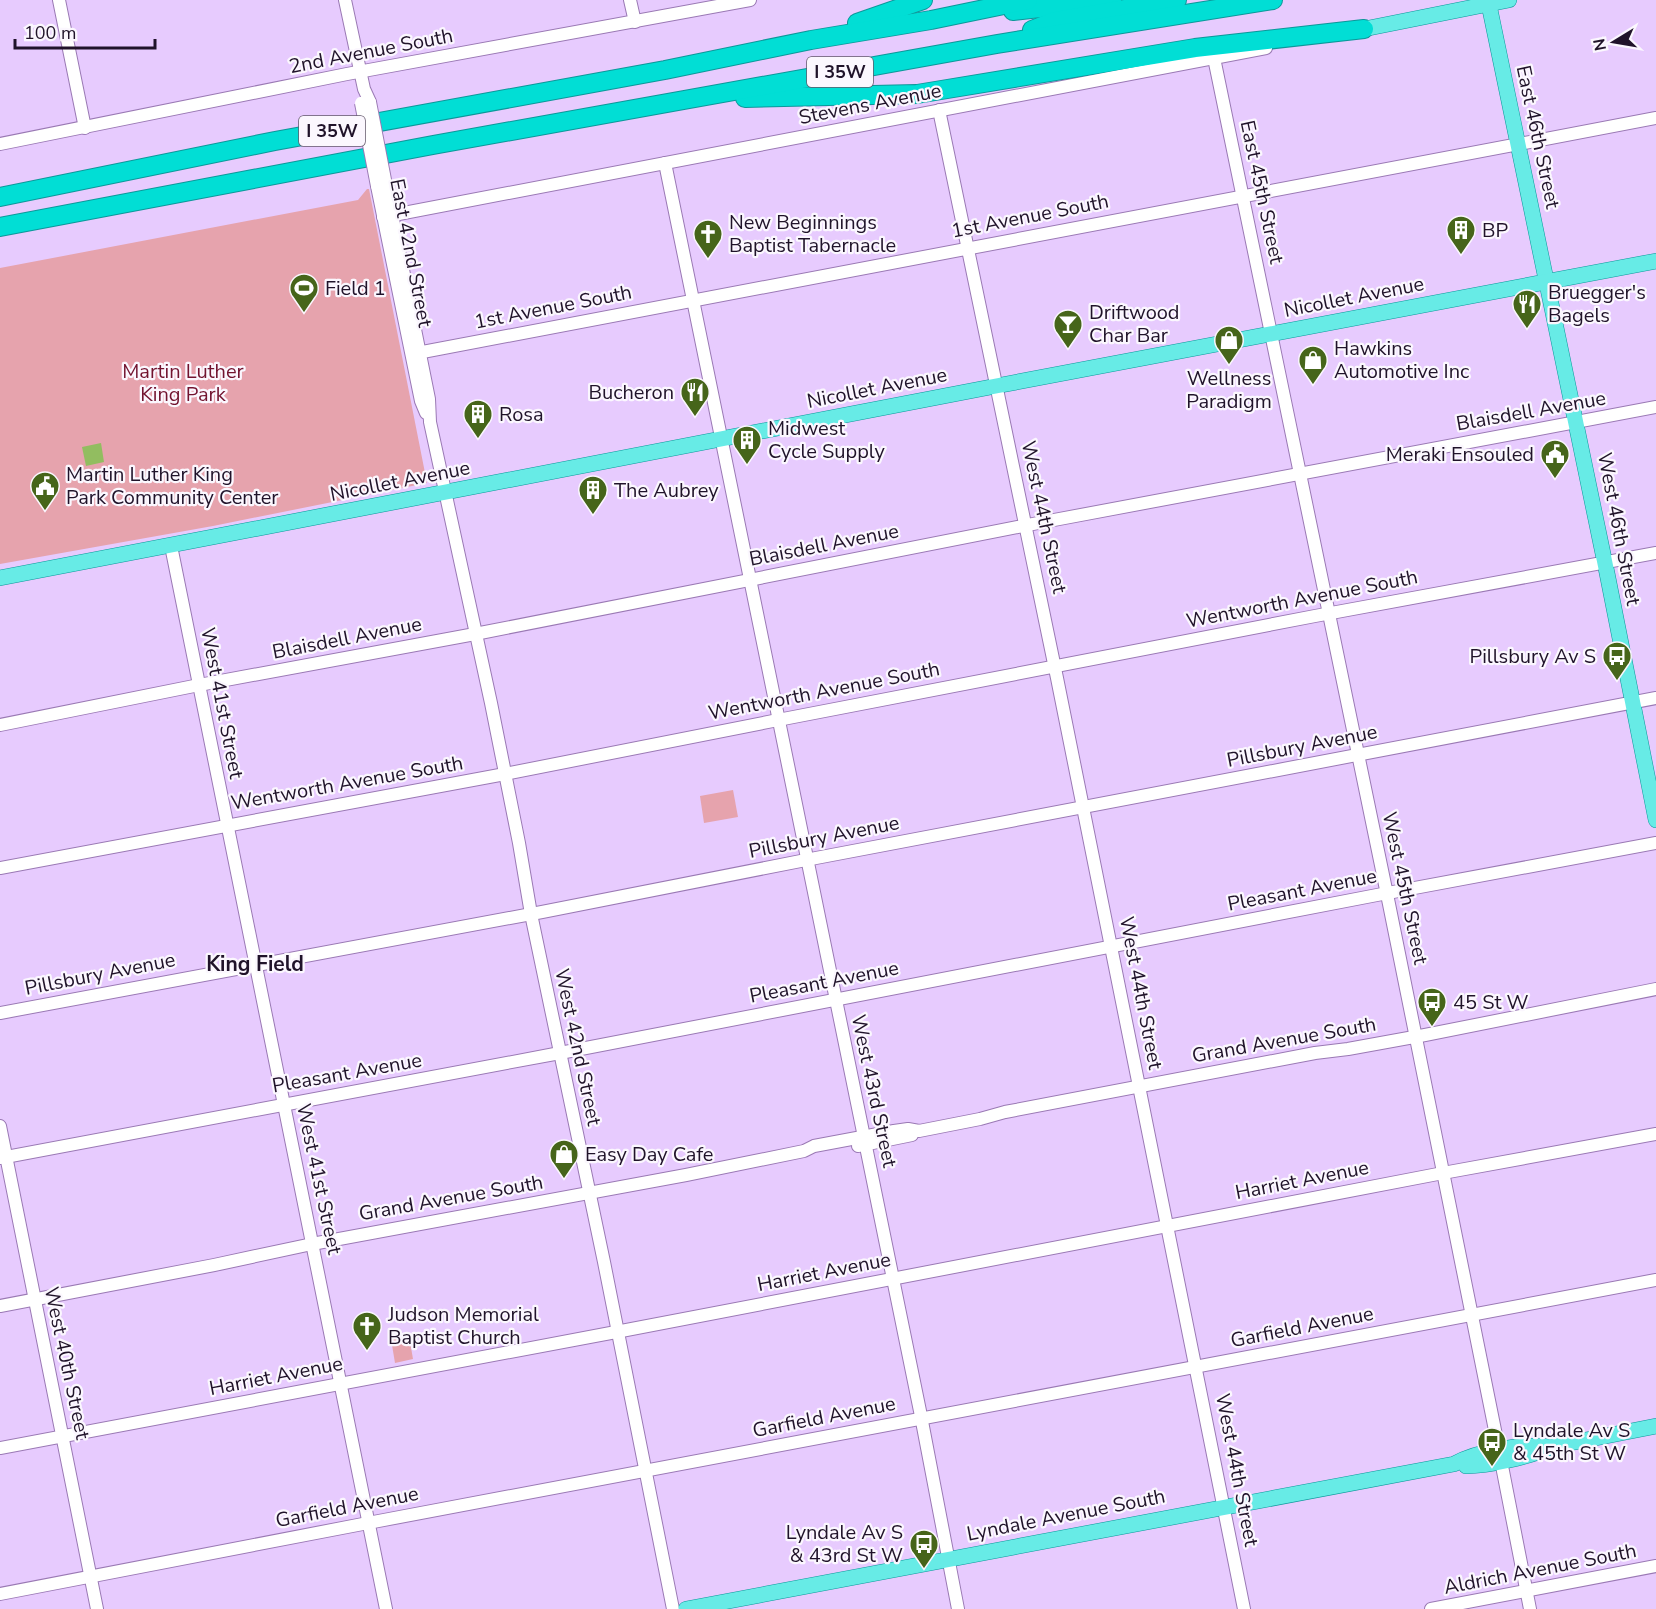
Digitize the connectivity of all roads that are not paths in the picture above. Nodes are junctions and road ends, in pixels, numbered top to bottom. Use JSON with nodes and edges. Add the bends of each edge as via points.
{"nodes":[{"id":1,"x":59,"y":0,"type":"edge"},
{"id":2,"x":345,"y":0,"type":"edge"},
{"id":3,"x":630,"y":0,"type":"edge"},
{"id":4,"x":750,"y":0,"type":"edge"},
{"id":5,"x":923,"y":0,"type":"edge"},
{"id":6,"x":1028,"y":0,"type":"edge"},
{"id":7,"x":1112,"y":0,"type":"edge"},
{"id":8,"x":1177,"y":0,"type":"edge"},
{"id":9,"x":1273,"y":0,"type":"edge"},
{"id":10,"x":1509,"y":0,"type":"edge"},
{"id":11,"x":1488,"y":2,"type":"edge"},
{"id":12,"x":931,"y":20,"type":"junction"},
{"id":13,"x":635,"y":22,"type":"junction"},
{"id":14,"x":1364,"y":29,"type":"junction"},
{"id":15,"x":811,"y":40,"type":"junction"},
{"id":16,"x":997,"y":44,"type":"junction"},
{"id":17,"x":1214,"y":58,"type":"junction"},
{"id":18,"x":360,"y":72,"type":"junction"},
{"id":19,"x":684,"y":100,"type":"junction"},
{"id":20,"x":939,"y":111,"type":"junction"},
{"id":21,"x":1656,"y":118,"type":"edge"},
{"id":22,"x":85,"y":128,"type":"junction"},
{"id":23,"x":0,"y":144,"type":"edge"},
{"id":24,"x":1518,"y":144,"type":"junction"},
{"id":25,"x":665,"y":163,"type":"junction"},
{"id":26,"x":0,"y":196,"type":"edge"},
{"id":27,"x":1242,"y":196,"type":"junction"},
{"id":28,"x":388,"y":216,"type":"junction"},
{"id":29,"x":0,"y":227,"type":"edge"},
{"id":30,"x":968,"y":248,"type":"junction"},
{"id":31,"x":1656,"y":261,"type":"edge"},
{"id":32,"x":1546,"y":282,"type":"junction"},
{"id":33,"x":692,"y":300,"type":"junction"},
{"id":34,"x":1271,"y":335,"type":"junction"},
{"id":35,"x":416,"y":354,"type":"junction"},
{"id":36,"x":996,"y":386,"type":"junction"},
{"id":37,"x":1656,"y":407,"type":"edge"},
{"id":38,"x":1576,"y":423,"type":"junction"},
{"id":39,"x":720,"y":440,"type":"junction"},
{"id":40,"x":1300,"y":473,"type":"junction"},
{"id":41,"x":445,"y":494,"type":"junction"},
{"id":42,"x":1026,"y":526,"type":"junction"},
{"id":43,"x":171,"y":546,"type":"junction"},
{"id":44,"x":1656,"y":553,"type":"edge"},
{"id":45,"x":1605,"y":563,"type":"junction"},
{"id":46,"x":0,"y":578,"type":"edge"},
{"id":47,"x":749,"y":580,"type":"junction"},
{"id":48,"x":1329,"y":614,"type":"junction"},
{"id":49,"x":476,"y":634,"type":"junction"},
{"id":50,"x":1055,"y":666,"type":"junction"},
{"id":51,"x":199,"y":685,"type":"junction"},
{"id":52,"x":1656,"y":698,"type":"edge"},
{"id":53,"x":1632,"y":702,"type":"junction"},
{"id":54,"x":778,"y":720,"type":"junction"},
{"id":55,"x":0,"y":725,"type":"edge"},
{"id":56,"x":1358,"y":755,"type":"junction"},
{"id":57,"x":505,"y":774,"type":"junction"},
{"id":58,"x":1084,"y":807,"type":"junction"},
{"id":59,"x":1656,"y":820,"type":"edge"},
{"id":60,"x":227,"y":825,"type":"junction"},
{"id":61,"x":1656,"y":843,"type":"edge"},
{"id":62,"x":806,"y":860,"type":"junction"},
{"id":63,"x":0,"y":868,"type":"edge"},
{"id":64,"x":1386,"y":894,"type":"junction"},
{"id":65,"x":531,"y":914,"type":"junction"},
{"id":66,"x":1112,"y":947,"type":"junction"},
{"id":67,"x":255,"y":965,"type":"junction"},
{"id":68,"x":1656,"y":989,"type":"edge"},
{"id":69,"x":835,"y":999,"type":"junction"},
{"id":70,"x":0,"y":1013,"type":"edge"},
{"id":71,"x":1415,"y":1036,"type":"junction"},
{"id":72,"x":560,"y":1053,"type":"junction"},
{"id":73,"x":1140,"y":1087,"type":"junction"},
{"id":74,"x":283,"y":1105,"type":"junction"},
{"id":75,"x":0,"y":1126,"type":"edge"},
{"id":76,"x":1656,"y":1134,"type":"edge"},
{"id":77,"x":864,"y":1141,"type":"junction"},
{"id":78,"x":3,"y":1158,"type":"edge"},
{"id":79,"x":1443,"y":1173,"type":"junction"},
{"id":80,"x":588,"y":1193,"type":"junction"},
{"id":81,"x":1168,"y":1226,"type":"junction"},
{"id":82,"x":312,"y":1244,"type":"junction"},
{"id":83,"x":892,"y":1279,"type":"junction"},
{"id":84,"x":1656,"y":1280,"type":"edge"},
{"id":85,"x":34,"y":1300,"type":"junction"},
{"id":86,"x":0,"y":1306,"type":"edge"},
{"id":87,"x":1472,"y":1315,"type":"junction"},
{"id":88,"x":616,"y":1332,"type":"junction"},
{"id":89,"x":1197,"y":1368,"type":"junction"},
{"id":90,"x":340,"y":1383,"type":"junction"},
{"id":91,"x":921,"y":1418,"type":"junction"},
{"id":92,"x":1656,"y":1426,"type":"edge"},
{"id":93,"x":63,"y":1437,"type":"junction"},
{"id":94,"x":0,"y":1448,"type":"edge"},
{"id":95,"x":1500,"y":1455,"type":"junction"},
{"id":96,"x":645,"y":1471,"type":"junction"},
{"id":97,"x":1225,"y":1507,"type":"junction"},
{"id":98,"x":368,"y":1523,"type":"junction"},
{"id":99,"x":948,"y":1559,"type":"junction"},
{"id":100,"x":1656,"y":1566,"type":"edge"},
{"id":101,"x":91,"y":1576,"type":"junction"},
{"id":102,"x":1526,"y":1590,"type":"junction"},
{"id":103,"x":0,"y":1594,"type":"edge"},
{"id":104,"x":97,"y":1609,"type":"edge"},
{"id":105,"x":386,"y":1609,"type":"edge"},
{"id":106,"x":673,"y":1609,"type":"edge"},
{"id":107,"x":686,"y":1609,"type":"edge"},
{"id":108,"x":958,"y":1609,"type":"edge"},
{"id":109,"x":1244,"y":1609,"type":"edge"},
{"id":110,"x":1431,"y":1609,"type":"edge"},
{"id":111,"x":1530,"y":1609,"type":"edge"}],
"edges":[{"from":1,"to":22,"type":"street"},
{"from":2,"to":18,"type":"street","name":"East 42nd Street"},
{"from":3,"to":13,"type":"street"},
{"from":4,"to":13,"type":"street","name":"2nd Avenue South"},
{"from":5,"to":15,"type":"highway"},
{"from":6,"to":12,"type":"highway","number":"I 35W"},
{"from":7,"to":12,"type":"highway"},
{"from":8,"to":16,"type":"highway","via":[[1055,21]]},
{"from":9,"to":16,"type":"highway","number":"I 35W"},
{"from":10,"to":11,"type":"main road"},
{"from":11,"to":14,"type":"main road"},
{"from":11,"to":24,"type":"main road","name":"East 46th Street"},
{"from":12,"to":15,"type":"highway","number":"I 35W"},
{"from":13,"to":18,"type":"street","name":"2nd Avenue South"},
{"from":14,"to":17,"type":"street","name":"Stevens Avenue"},
{"from":14,"to":19,"type":"highway","via":[[1196,48],[917,94]]},
{"from":15,"to":26,"type":"highway","number":"I 35W"},
{"from":16,"to":19,"type":"highway","number":"I 35W"},
{"from":17,"to":20,"type":"street","name":"Stevens Avenue"},
{"from":17,"to":27,"type":"street","name":"East 45th Street"},
{"from":18,"to":22,"type":"street","name":"2nd Avenue South"},
{"from":18,"to":28,"type":"street","name":"East 42nd Street","bridge":true},
{"from":19,"to":29,"type":"highway","number":"I 35W"},
{"from":20,"to":25,"type":"street","name":"Stevens Avenue"},
{"from":20,"to":30,"type":"street","name":"West 44th Street"},
{"from":21,"to":24,"type":"street","name":"1st Avenue South"},
{"from":22,"to":23,"type":"street","name":"2nd Avenue South"},
{"from":24,"to":27,"type":"street","name":"1st Avenue South"},
{"from":24,"to":32,"type":"main road","name":"East 46th Street"},
{"from":25,"to":28,"type":"street","name":"Stevens Avenue"},
{"from":25,"to":33,"type":"street","name":"West 43rd Street"},
{"from":27,"to":30,"type":"street","name":"1st Avenue South"},
{"from":27,"to":34,"type":"street","name":"East 45th Street"},
{"from":28,"to":35,"type":"street","name":"East 42nd Street"},
{"from":30,"to":33,"type":"street","name":"1st Avenue South"},
{"from":30,"to":36,"type":"street","name":"West 44th Street"},
{"from":31,"to":32,"type":"main road","name":"Nicollet Avenue"},
{"from":32,"to":34,"type":"main road","name":"Nicollet Avenue"},
{"from":32,"to":38,"type":"main road","name":"West 46th Street"},
{"from":33,"to":35,"type":"street","name":"1st Avenue South"},
{"from":33,"to":39,"type":"street","name":"West 43rd Street"},
{"from":34,"to":36,"type":"main road","name":"Nicollet Avenue"},
{"from":34,"to":40,"type":"street","name":"West 45th Street"},
{"from":35,"to":41,"type":"street","name":"East 42nd Street","via":[[429,399]]},
{"from":36,"to":39,"type":"main road","name":"Nicollet Avenue"},
{"from":36,"to":42,"type":"street","name":"West 44th Street"},
{"from":37,"to":38,"type":"street","name":"Blaisdell Avenue"},
{"from":38,"to":40,"type":"street","name":"Blaisdell Avenue"},
{"from":38,"to":45,"type":"main road","name":"West 46th Street"},
{"from":39,"to":41,"type":"main road","name":"Nicollet Avenue"},
{"from":39,"to":47,"type":"street","name":"West 43rd Street"},
{"from":40,"to":42,"type":"street","name":"Blaisdell Avenue"},
{"from":40,"to":48,"type":"street","name":"West 45th Street"},
{"from":41,"to":43,"type":"main road","name":"Nicollet Avenue"},
{"from":41,"to":49,"type":"street","name":"West 42nd Street"},
{"from":42,"to":47,"type":"street","name":"Blaisdell Avenue"},
{"from":42,"to":50,"type":"street","name":"West 44th Street"},
{"from":43,"to":46,"type":"main road","name":"Nicollet Avenue"},
{"from":43,"to":51,"type":"street","name":"West 41st Street"},
{"from":44,"to":45,"type":"street","name":"Wentworth Avenue South"},
{"from":45,"to":48,"type":"street","name":"Wentworth Avenue South"},
{"from":45,"to":53,"type":"main road","name":"West 46th Street"},
{"from":47,"to":49,"type":"street","name":"Blaisdell Avenue"},
{"from":47,"to":54,"type":"street","name":"West 43rd Street"},
{"from":48,"to":50,"type":"street","name":"Wentworth Avenue South"},
{"from":48,"to":56,"type":"street","name":"West 45th Street"},
{"from":49,"to":51,"type":"street","name":"Blaisdell Avenue"},
{"from":49,"to":57,"type":"street","name":"West 42nd Street"},
{"from":50,"to":54,"type":"street","name":"Wentworth Avenue South"},
{"from":50,"to":58,"type":"street","name":"West 44th Street"},
{"from":51,"to":55,"type":"street","name":"Blaisdell Avenue"},
{"from":51,"to":60,"type":"street","name":"West 41st Street"},
{"from":52,"to":53,"type":"street","name":"Pillsbury Avenue"},
{"from":53,"to":56,"type":"street","name":"Pillsbury Avenue"},
{"from":53,"to":59,"type":"main road","name":"West 46th Street"},
{"from":54,"to":57,"type":"street","name":"Wentworth Avenue South"},
{"from":54,"to":62,"type":"street","name":"West 43rd Street"},
{"from":56,"to":58,"type":"street","name":"Pillsbury Avenue"},
{"from":56,"to":64,"type":"street","name":"West 45th Street"},
{"from":57,"to":60,"type":"street","name":"Wentworth Avenue South"},
{"from":57,"to":65,"type":"street","name":"West 42nd Street"},
{"from":58,"to":62,"type":"street","name":"Pillsbury Avenue"},
{"from":58,"to":66,"type":"street","name":"West 44th Street"},
{"from":60,"to":63,"type":"street","name":"Wentworth Avenue South"},
{"from":60,"to":67,"type":"street","name":"West 41st Street"},
{"from":61,"to":64,"type":"street","name":"Pleasant Avenue"},
{"from":62,"to":65,"type":"street","name":"Pillsbury Avenue"},
{"from":62,"to":69,"type":"street","name":"West 43rd Street"},
{"from":64,"to":66,"type":"street","name":"Pleasant Avenue"},
{"from":64,"to":71,"type":"street","name":"West 45th Street"},
{"from":65,"to":67,"type":"street","name":"Pillsbury Avenue"},
{"from":65,"to":72,"type":"street","name":"West 42nd Street"},
{"from":66,"to":69,"type":"street","name":"Pleasant Avenue"},
{"from":66,"to":73,"type":"street","name":"West 44th Street"},
{"from":67,"to":70,"type":"street","name":"Pillsbury Avenue"},
{"from":67,"to":74,"type":"street","name":"West 41st Street"},
{"from":68,"to":71,"type":"street","name":"Grand Avenue South"},
{"from":69,"to":72,"type":"street","name":"Pleasant Avenue"},
{"from":69,"to":77,"type":"street","name":"West 43rd Street"},
{"from":71,"to":73,"type":"street","name":"Grand Avenue South"},
{"from":71,"to":79,"type":"street","name":"West 45th Street"},
{"from":72,"to":74,"type":"street","name":"Pleasant Avenue"},
{"from":72,"to":80,"type":"street","name":"West 42nd Street"},
{"from":73,"to":77,"type":"street","name":"Grand Avenue South","via":[[919,1131],[894,1131]]},
{"from":73,"to":81,"type":"street","name":"West 44th Street"},
{"from":74,"to":78,"type":"street","name":"Pleasant Avenue"},
{"from":74,"to":82,"type":"street","name":"West 41st Street"},
{"from":75,"to":78,"type":"street","name":"West 40th Street"},
{"from":76,"to":79,"type":"street","name":"Harriet Avenue"},
{"from":77,"to":80,"type":"street","name":"Grand Avenue South","via":[[814,1146]]},
{"from":77,"to":83,"type":"street","name":"West 43rd Street"},
{"from":78,"to":85,"type":"street","name":"West 40th Street"},
{"from":79,"to":81,"type":"street","name":"Harriet Avenue"},
{"from":79,"to":87,"type":"street","name":"West 45th Street"},
{"from":80,"to":82,"type":"street","name":"Grand Avenue South"},
{"from":80,"to":88,"type":"street","name":"West 42nd Street"},
{"from":81,"to":83,"type":"street","name":"Harriet Avenue"},
{"from":81,"to":89,"type":"street","name":"West 44th Street"},
{"from":82,"to":85,"type":"street","name":"Grand Avenue South"},
{"from":82,"to":90,"type":"street","name":"West 41st Street"},
{"from":83,"to":88,"type":"street","name":"Harriet Avenue"},
{"from":83,"to":91,"type":"street","name":"West 43rd Street"},
{"from":84,"to":87,"type":"street","name":"Garfield Avenue"},
{"from":85,"to":86,"type":"street","name":"Grand Avenue South"},
{"from":85,"to":93,"type":"street","name":"West 40th Street"},
{"from":87,"to":89,"type":"street","name":"Garfield Avenue"},
{"from":87,"to":95,"type":"street","name":"West 45th Street"},
{"from":88,"to":90,"type":"street","name":"Harriet Avenue"},
{"from":88,"to":96,"type":"street","name":"West 42nd Street"},
{"from":89,"to":91,"type":"street","name":"Garfield Avenue"},
{"from":89,"to":97,"type":"street","name":"West 44th Street"},
{"from":90,"to":93,"type":"street","name":"Harriet Avenue"},
{"from":90,"to":98,"type":"street","name":"West 41st Street"},
{"from":91,"to":96,"type":"street","name":"Garfield Avenue"},
{"from":91,"to":99,"type":"street","name":"West 43rd Street"},
{"from":92,"to":95,"type":"main road","name":"Lyndale Avenue South"},
{"from":93,"to":94,"type":"street","name":"Harriet Avenue"},
{"from":93,"to":101,"type":"street","name":"West 40th Street"},
{"from":95,"to":97,"type":"main road","name":"Lyndale Avenue South","via":[[1468,1466],[1454,1464]]},
{"from":95,"to":102,"type":"street","name":"West 45th Street"},
{"from":96,"to":98,"type":"street","name":"Garfield Avenue"},
{"from":96,"to":106,"type":"street","name":"West 42nd Street"},
{"from":97,"to":99,"type":"main road","name":"Lyndale Avenue South"},
{"from":97,"to":109,"type":"street","name":"West 44th Street"},
{"from":98,"to":101,"type":"street","name":"Garfield Avenue"},
{"from":98,"to":105,"type":"street","name":"West 41st Street"},
{"from":99,"to":107,"type":"main road","name":"Lyndale Avenue South"},
{"from":99,"to":108,"type":"street","name":"West 43rd Street"},
{"from":100,"to":102,"type":"street","name":"Aldrich Avenue South"},
{"from":101,"to":103,"type":"street","name":"Garfield Avenue"},
{"from":101,"to":104,"type":"street","name":"West 40th Street"},
{"from":102,"to":110,"type":"street","name":"Aldrich Avenue South"},
{"from":102,"to":111,"type":"street","name":"West 45th Street"}]}
